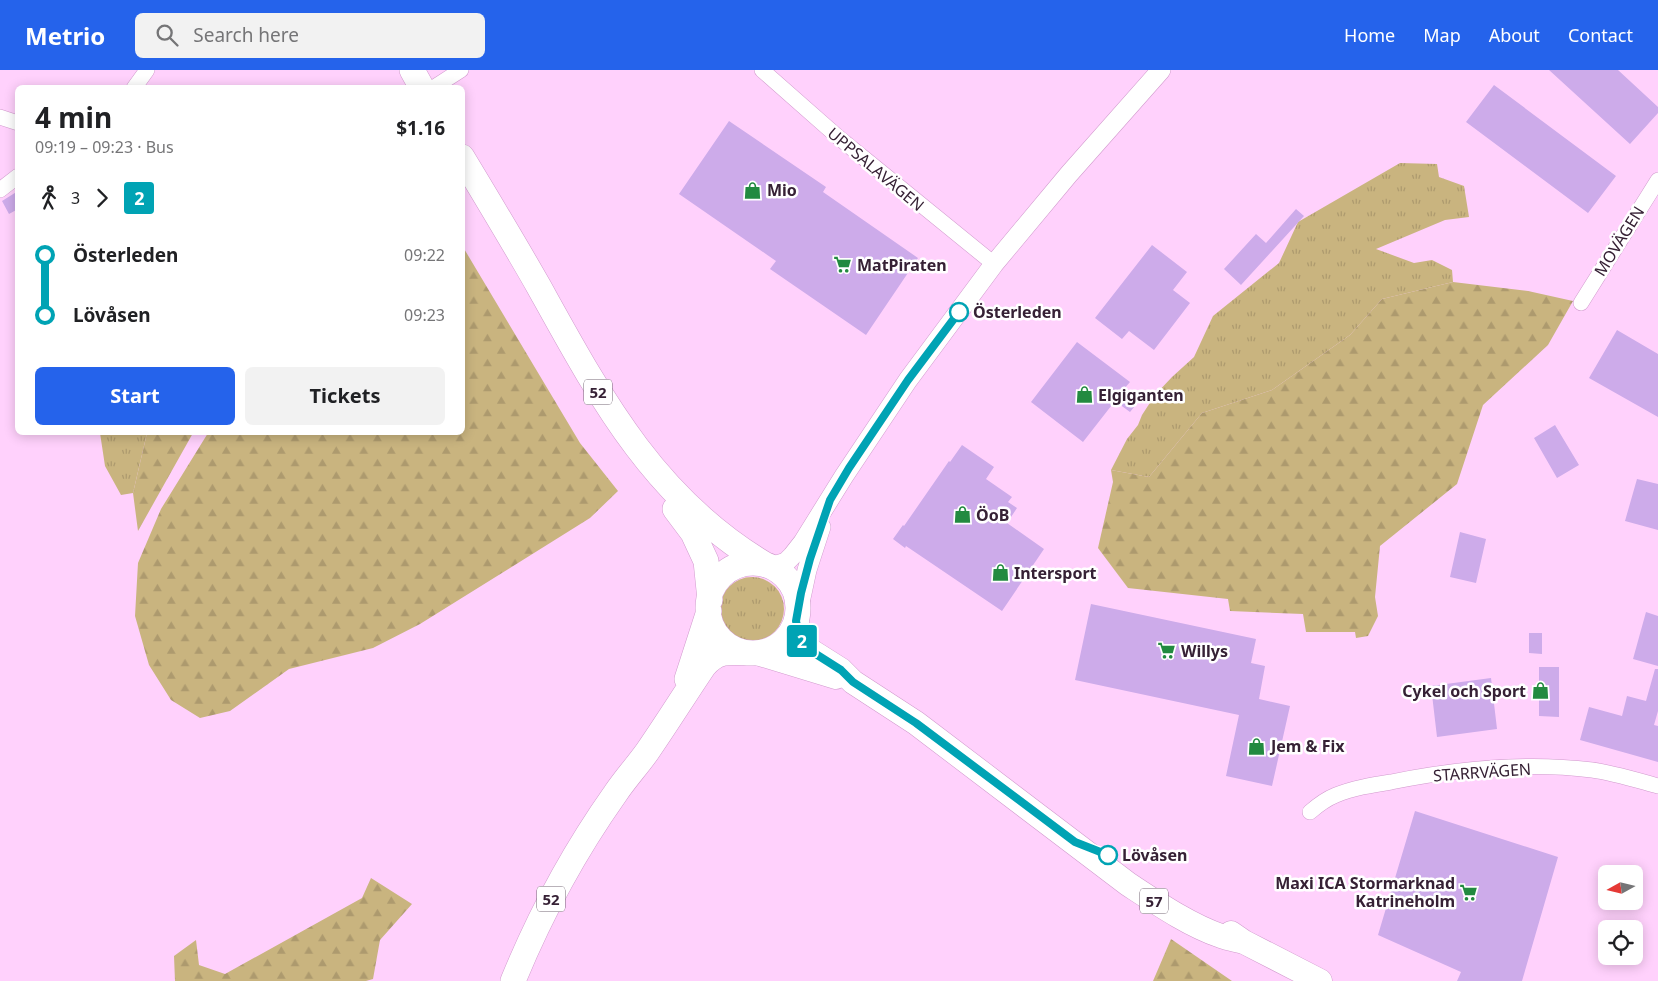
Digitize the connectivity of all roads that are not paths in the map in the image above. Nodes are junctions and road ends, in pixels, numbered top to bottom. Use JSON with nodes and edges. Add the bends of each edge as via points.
{"nodes":[{"id":1,"x":147,"y":70,"type":"edge"},
{"id":2,"x":394,"y":70,"type":"edge"},
{"id":3,"x":412,"y":70,"type":"edge"},
{"id":4,"x":462,"y":70,"type":"edge"},
{"id":5,"x":762,"y":70,"type":"edge"},
{"id":6,"x":1161,"y":70,"type":"edge"},
{"id":7,"x":136,"y":85,"type":"edge"},
{"id":8,"x":402,"y":85,"type":"edge"},
{"id":9,"x":420,"y":85,"type":"edge"},
{"id":10,"x":438,"y":85,"type":"edge"},
{"id":11,"x":0,"y":117,"type":"edge"},
{"id":12,"x":15,"y":122,"type":"edge"},
{"id":13,"x":465,"y":161,"type":"edge"},
{"id":14,"x":15,"y":178,"type":"edge"},
{"id":15,"x":1658,"y":180,"type":"edge"},
{"id":16,"x":0,"y":190,"type":"edge"},
{"id":17,"x":465,"y":193,"type":"edge"},
{"id":18,"x":994,"y":264,"type":"junction"},
{"id":19,"x":1581,"y":303,"type":"dead end"},
{"id":20,"x":830,"y":500,"type":"junction"},
{"id":21,"x":768,"y":566,"type":"junction"},
{"id":22,"x":709,"y":605,"type":"junction"},
{"id":23,"x":797,"y":617,"type":"junction"},
{"id":24,"x":753,"y":653,"type":"junction"},
{"id":25,"x":853,"y":682,"type":"junction"},
{"id":26,"x":679,"y":703,"type":"junction"},
{"id":27,"x":1658,"y":786,"type":"edge"},
{"id":28,"x":1310,"y":812,"type":"dead end"},
{"id":29,"x":513,"y":981,"type":"edge"},
{"id":30,"x":1320,"y":981,"type":"edge"}],
"edges":[{"from":1,"to":7,"type":"street"},
{"from":2,"to":8,"type":"highway"},
{"from":3,"to":9,"type":"highway"},
{"from":4,"to":10,"type":"street"},
{"from":5,"to":18,"type":"street","name":"UPPSALAVÄGEN","via":[[845,143]]},
{"from":6,"to":18,"type":"street"},
{"from":11,"to":12,"type":"street"},
{"from":13,"to":21,"type":"highway","number":"52","via":[[600,396],[627,436],[687,506],[741,551]]},
{"from":14,"to":16,"type":"street"},
{"from":15,"to":19,"type":"street","name":"MOVÄGEN"},
{"from":17,"to":22,"type":"highway","number":"52","via":[[576,379],[629,454],[693,533],[706,560]]},
{"from":18,"to":20,"type":"street","via":[[908,380]]},
{"from":20,"to":21,"type":"street","via":[[792,556],[786,562]]},
{"from":20,"to":23,"type":"street","via":[[807,570]]},
{"from":21,"to":22,"type":"highway","number":"52","via":[[750,563],[728,571],[712,589]]},
{"from":21,"to":23,"type":"highway","number":"52","via":[[781,573],[792,586],[798,603]]},
{"from":22,"to":24,"type":"highway","number":"52","via":[[713,628],[723,642],[739,651]]},
{"from":22,"to":26,"type":"highway","number":"52"},
{"from":23,"to":24,"type":"highway","number":"52","via":[[783,642],[766,651]]},
{"from":23,"to":25,"type":"main road","number":"57","via":[[805,645]]},
{"from":24,"to":25,"type":"main road","number":"57"},
{"from":24,"to":26,"type":"highway","number":"52","via":[[728,652],[713,657]]},
{"from":25,"to":30,"type":"main road","number":"57","via":[[916,723],[1075,842],[1108,855],[1244,942]]},
{"from":26,"to":29,"type":"highway","number":"52","via":[[579,850],[530,940]]},
{"from":27,"to":28,"type":"street","name":"STARRVÄGEN","via":[[1591,770],[1504,768],[1427,776],[1362,788],[1335,795]]}]}
